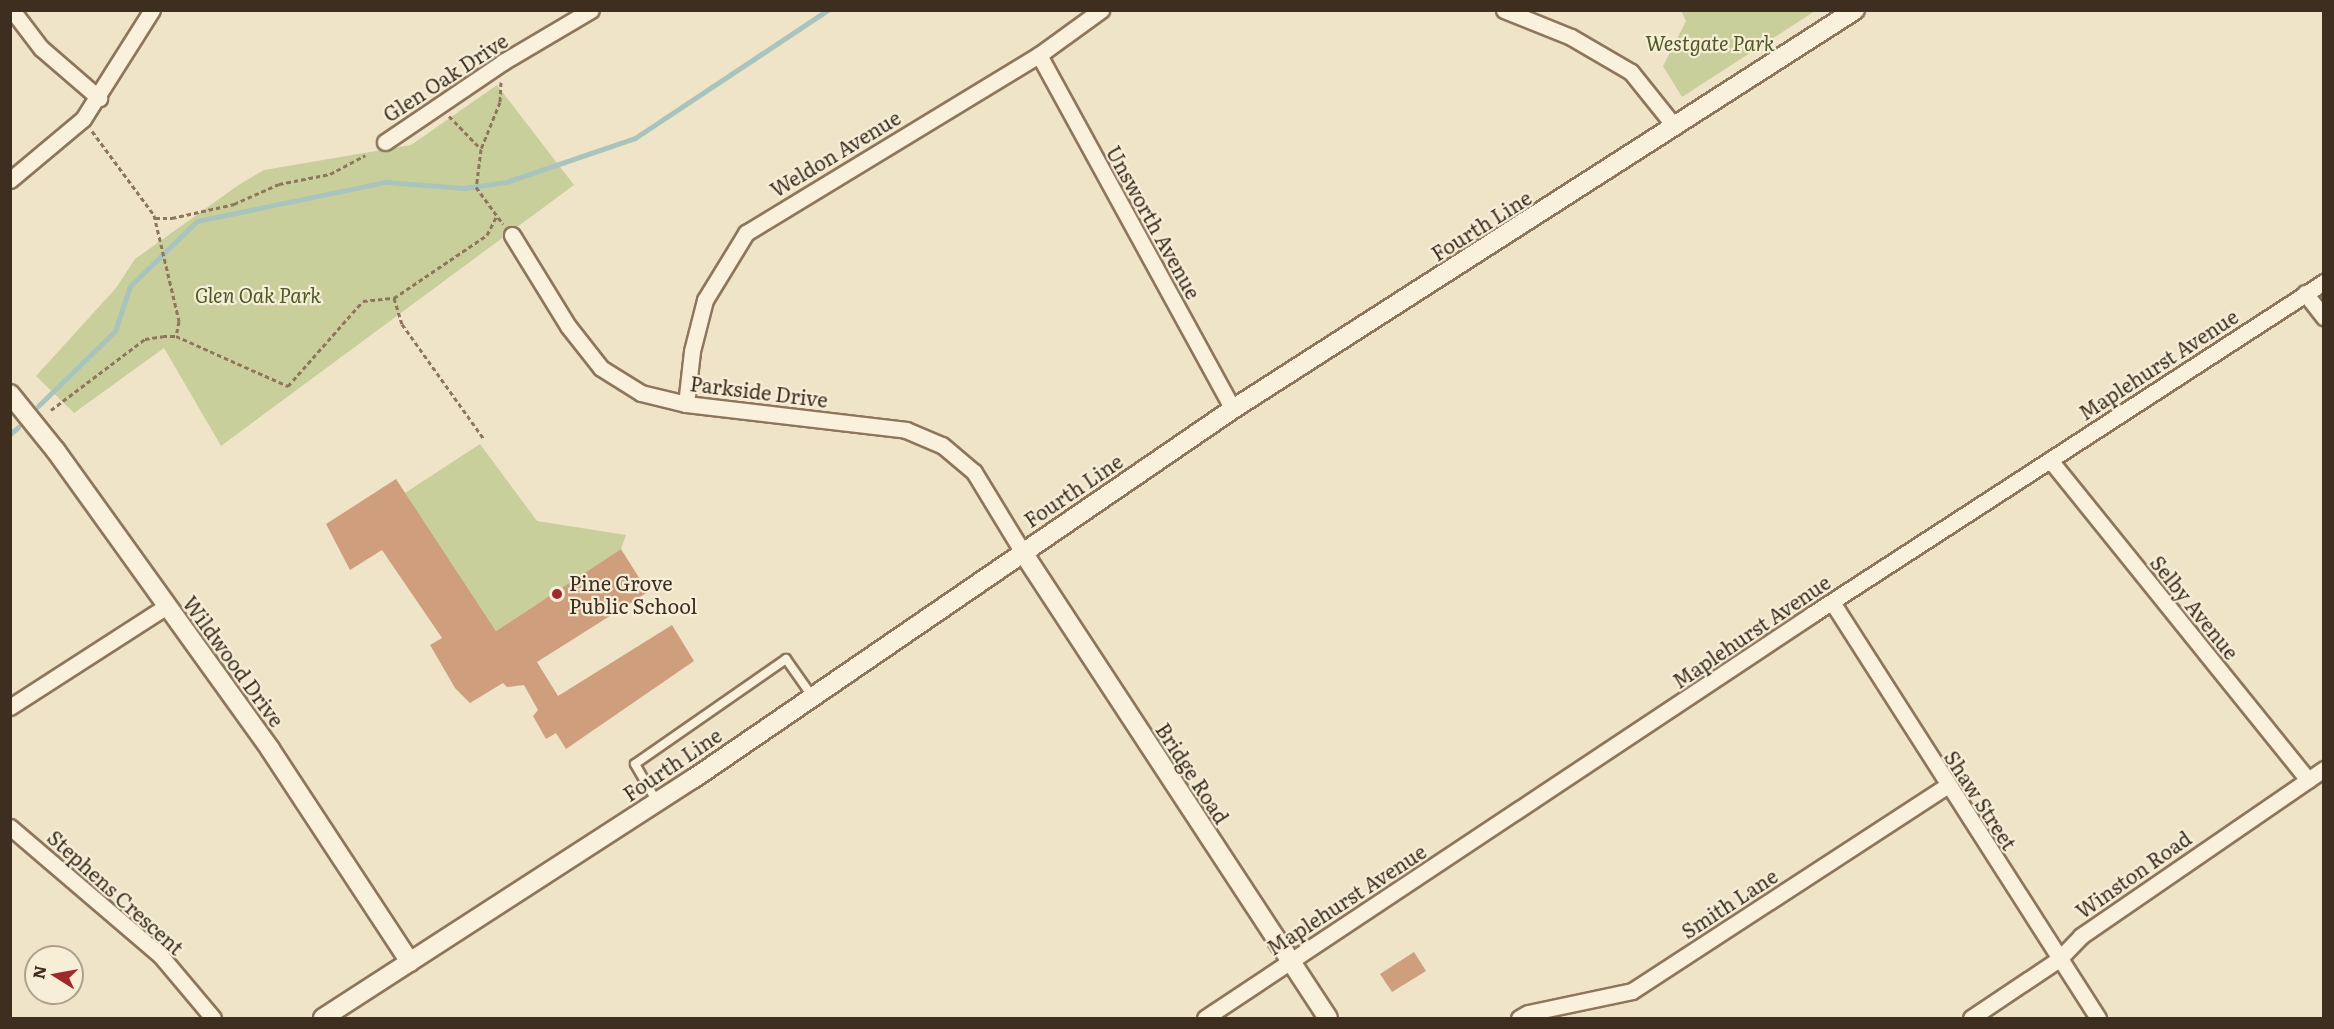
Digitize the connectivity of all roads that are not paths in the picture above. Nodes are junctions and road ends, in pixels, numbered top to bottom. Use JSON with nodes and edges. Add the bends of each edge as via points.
{"nodes":[{"id":1,"x":12,"y":10,"type":"edge"},
{"id":2,"x":152,"y":10,"type":"edge"},
{"id":3,"x":591,"y":10,"type":"edge"},
{"id":4,"x":1101,"y":10,"type":"edge"},
{"id":5,"x":1504,"y":10,"type":"edge"},
{"id":6,"x":1855,"y":10,"type":"edge"},
{"id":7,"x":1039,"y":55,"type":"junction"},
{"id":8,"x":99,"y":98,"type":"junction"},
{"id":9,"x":1675,"y":127,"type":"junction"},
{"id":10,"x":385,"y":142,"type":"dead end"},
{"id":11,"x":10,"y":180,"type":"edge"},
{"id":12,"x":512,"y":235,"type":"road end"},
{"id":13,"x":2324,"y":282,"type":"edge"},
{"id":14,"x":2305,"y":293,"type":"junction"},
{"id":15,"x":2324,"y":317,"type":"edge"},
{"id":16,"x":10,"y":394,"type":"edge"},
{"id":17,"x":686,"y":404,"type":"junction"},
{"id":18,"x":1233,"y":409,"type":"junction"},
{"id":19,"x":2050,"y":460,"type":"junction"},
{"id":20,"x":1022,"y":551,"type":"junction"},
{"id":21,"x":1832,"y":602,"type":"junction"},
{"id":22,"x":167,"y":606,"type":"junction"},
{"id":23,"x":812,"y":696,"type":"junction"},
{"id":24,"x":10,"y":708,"type":"edge"},
{"id":25,"x":2324,"y":769,"type":"edge"},
{"id":26,"x":2308,"y":780,"type":"junction"},
{"id":27,"x":1946,"y":786,"type":"junction"},
{"id":28,"x":657,"y":802,"type":"junction"},
{"id":29,"x":10,"y":827,"type":"edge"},
{"id":30,"x":2060,"y":959,"type":"junction"},
{"id":31,"x":1289,"y":961,"type":"junction"},
{"id":32,"x":410,"y":962,"type":"junction"},
{"id":33,"x":213,"y":1018,"type":"edge"},
{"id":34,"x":323,"y":1018,"type":"edge"},
{"id":35,"x":1205,"y":1018,"type":"edge"},
{"id":36,"x":1328,"y":1018,"type":"edge"},
{"id":37,"x":1519,"y":1018,"type":"edge"},
{"id":38,"x":1971,"y":1018,"type":"edge"},
{"id":39,"x":2098,"y":1018,"type":"edge"}],
"edges":[{"from":1,"to":8,"type":"street","via":[[41,48]]},
{"from":2,"to":8,"type":"street"},
{"from":3,"to":10,"type":"street","name":"Glen Oak Drive","via":[[503,62]]},
{"from":4,"to":7,"type":"street","name":"Weldon Avenue"},
{"from":5,"to":9,"type":"street","via":[[1571,37],[1631,72]]},
{"from":6,"to":9,"type":"street","name":"Fourth Line"},
{"from":7,"to":17,"type":"street","name":"Weldon Avenue","via":[[746,233],[705,300],[692,351]]},
{"from":7,"to":18,"type":"street","name":"Unsworth Avenue"},
{"from":8,"to":11,"type":"street","via":[[83,119]]},
{"from":9,"to":18,"type":"street","name":"Fourth Line"},
{"from":12,"to":17,"type":"street","name":"Parkside Drive","via":[[568,326],[601,368],[641,393]]},
{"from":13,"to":14,"type":"street","name":"Maplehurst Avenue"},
{"from":14,"to":15,"type":"street"},
{"from":14,"to":19,"type":"street","name":"Maplehurst Avenue"},
{"from":16,"to":22,"type":"street","name":"Wildwood Drive","via":[[56,451]]},
{"from":17,"to":20,"type":"street","name":"Parkside Drive","via":[[906,430],[942,445],[974,472]]},
{"from":18,"to":20,"type":"street","name":"Fourth Line"},
{"from":19,"to":21,"type":"street","name":"Maplehurst Avenue"},
{"from":19,"to":26,"type":"street","name":"Selby Avenue"},
{"from":20,"to":23,"type":"street","name":"Fourth Line"},
{"from":20,"to":31,"type":"street","name":"Bridge Road"},
{"from":21,"to":27,"type":"street","name":"Shaw Street"},
{"from":21,"to":31,"type":"street","name":"Maplehurst Avenue"},
{"from":22,"to":24,"type":"street"},
{"from":22,"to":32,"type":"street","name":"Wildwood Drive","via":[[270,749]]},
{"from":23,"to":28,"type":"street","name":"Fourth Line"},
{"from":23,"to":28,"type":"lane","via":[[786,658],[635,764]]},
{"from":25,"to":26,"type":"street","name":"Winston Road"},
{"from":26,"to":30,"type":"street","name":"Winston Road","via":[[2081,936]]},
{"from":27,"to":30,"type":"street","name":"Shaw Street"},
{"from":27,"to":37,"type":"street","name":"Smith Lane","via":[[1632,991]]},
{"from":28,"to":32,"type":"street","name":"Fourth Line"},
{"from":29,"to":33,"type":"street","name":"Stephens Crescent","via":[[160,955]]},
{"from":30,"to":38,"type":"street","name":"Winston Road"},
{"from":30,"to":39,"type":"street","name":"Shaw Street"},
{"from":31,"to":35,"type":"street","name":"Maplehurst Avenue"},
{"from":31,"to":36,"type":"street","name":"Bridge Road"},
{"from":32,"to":34,"type":"street","name":"Fourth Line"}]}
